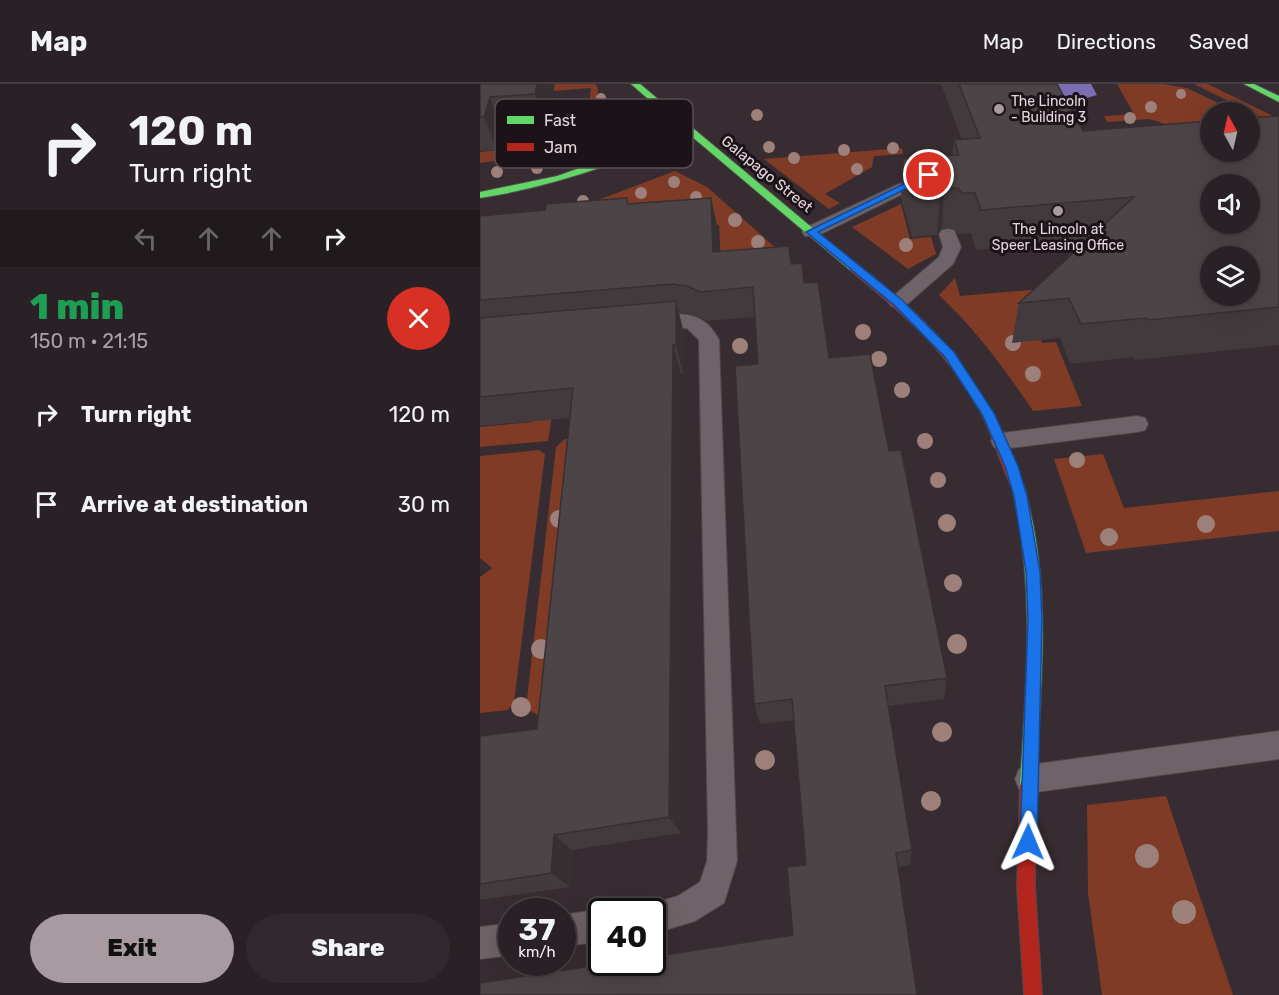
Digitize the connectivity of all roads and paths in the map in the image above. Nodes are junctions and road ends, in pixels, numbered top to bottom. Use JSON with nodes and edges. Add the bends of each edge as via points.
{"nodes":[{"id":1,"x":634,"y":84,"type":"edge"},
{"id":2,"x":1248,"y":84,"type":"edge"},
{"id":3,"x":652,"y":99,"type":"edge"},
{"id":4,"x":1279,"y":99,"type":"edge"},
{"id":5,"x":693,"y":134,"type":"edge"},
{"id":6,"x":595,"y":168,"type":"edge"},
{"id":7,"x":929,"y":175,"type":"edge"},
{"id":8,"x":480,"y":195,"type":"edge"},
{"id":9,"x":811,"y":232,"type":"junction"},
{"id":10,"x":948,"y":234,"type":"dead end"},
{"id":11,"x":898,"y":302,"type":"junction"},
{"id":12,"x":627,"y":326,"type":"edge"},
{"id":13,"x":1137,"y":424,"type":"dead end"},
{"id":14,"x":1002,"y":441,"type":"junction"},
{"id":15,"x":1279,"y":745,"type":"edge"},
{"id":16,"x":1029,"y":779,"type":"junction"},
{"id":17,"x":666,"y":914,"type":"edge"},
{"id":18,"x":498,"y":941,"type":"edge"},
{"id":19,"x":480,"y":943,"type":"edge"},
{"id":20,"x":1033,"y":995,"type":"edge"}],
"edges":[{"from":1,"to":3,"type":"street","name":"Galapago Street"},
{"from":2,"to":4,"type":"street"},
{"from":5,"to":9,"type":"street","name":"Galapago Street"},
{"from":6,"to":8,"type":"street","via":[[531,188]]},
{"from":7,"to":9,"type":"lane"},
{"from":9,"to":11,"type":"street","name":"Galapago Street"},
{"from":10,"to":11,"type":"lane","via":[[952,247],[947,260]]},
{"from":11,"to":14,"type":"street","name":"Galapago Street","via":[[950,354]]},
{"from":12,"to":17,"type":"lane","via":[[697,323],[709,340],[722,861],[713,892],[684,910]]},
{"from":13,"to":14,"type":"lane"},
{"from":14,"to":16,"type":"street","name":"Galapago Street","via":[[1020,496],[1033,572]]},
{"from":15,"to":16,"type":"lane"},
{"from":16,"to":20,"type":"street","name":"Galapago Street","via":[[1027,924]]},
{"from":18,"to":19,"type":"lane"}]}
